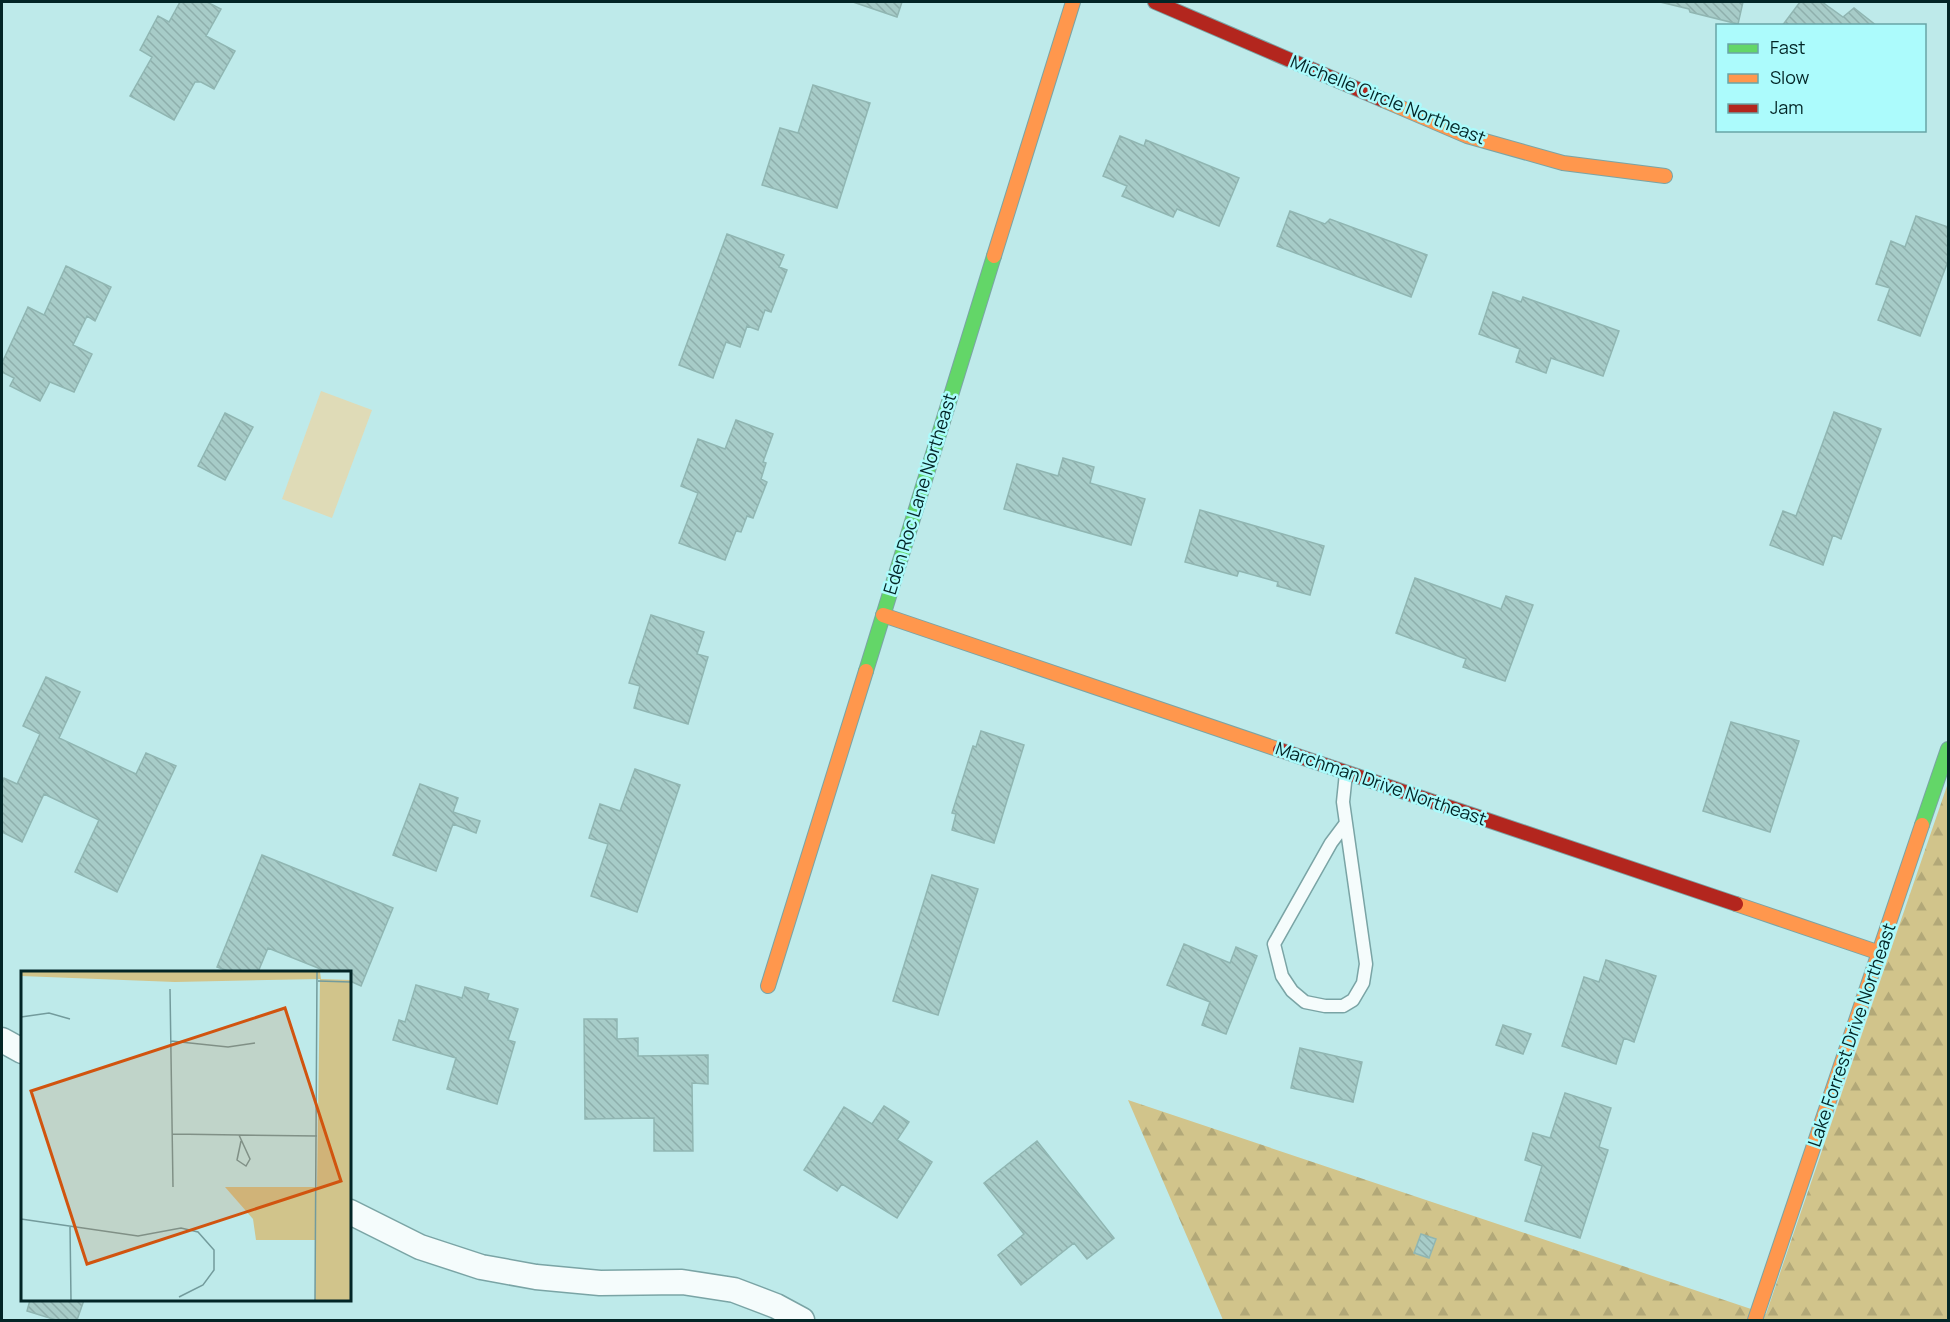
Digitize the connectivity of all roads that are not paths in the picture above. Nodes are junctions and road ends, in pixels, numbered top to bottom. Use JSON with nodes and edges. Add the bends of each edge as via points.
{"nodes":[{"id":1,"x":1072,"y":2,"type":"edge"},
{"id":2,"x":1155,"y":2,"type":"edge"},
{"id":3,"x":1665,"y":176,"type":"dead end"},
{"id":4,"x":883,"y":615,"type":"junction"},
{"id":5,"x":1948,"y":749,"type":"edge"},
{"id":6,"x":1346,"y":772,"type":"junction"},
{"id":7,"x":1346,"y":823,"type":"junction"},
{"id":8,"x":1880,"y":953,"type":"junction"},
{"id":9,"x":768,"y":986,"type":"dead end"},
{"id":10,"x":2,"y":1041,"type":"edge"},
{"id":11,"x":21,"y":1050,"type":"edge"},
{"id":12,"x":351,"y":1212,"type":"edge"},
{"id":13,"x":802,"y":1320,"type":"edge"},
{"id":14,"x":1755,"y":1320,"type":"edge"}],
"edges":[{"from":1,"to":4,"type":"street","name":"Eden Roc Lane Northeast"},
{"from":2,"to":3,"type":"street","name":"Michelle Circle Northeast","via":[[1467,136],[1563,163]]},
{"from":4,"to":6,"type":"street","name":"Marchman Drive Northeast"},
{"from":4,"to":9,"type":"street","name":"Eden Roc Lane Northeast"},
{"from":5,"to":8,"type":"street","name":"Lake Forrest Drive Northeast"},
{"from":6,"to":7,"type":"lane"},
{"from":6,"to":8,"type":"street","name":"Marchman Drive Northeast"},
{"from":7,"to":7,"type":"lane","via":[[1366,964],[1363,983],[1353,1000],[1343,1006],[1325,1006],[1305,1002],[1292,991],[1282,976],[1274,945]]},
{"from":8,"to":14,"type":"street","name":"Lake Forrest Drive Northeast"},
{"from":10,"to":11,"type":"street"},
{"from":12,"to":13,"type":"street","via":[[420,1247],[481,1266],[557,1279],[682,1282],[734,1290]]}]}
